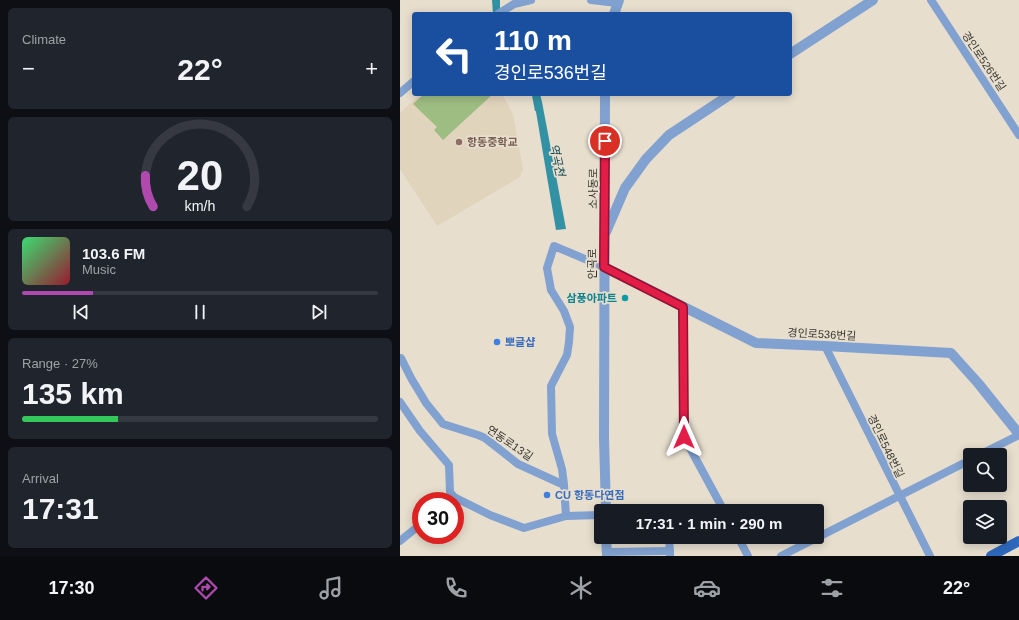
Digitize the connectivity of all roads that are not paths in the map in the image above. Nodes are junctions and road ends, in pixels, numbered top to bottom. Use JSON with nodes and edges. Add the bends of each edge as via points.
{"nodes":[{"id":1,"x":590,"y":0,"type":"edge"},
{"id":2,"x":873,"y":0,"type":"edge"},
{"id":3,"x":931,"y":0,"type":"edge"},
{"id":4,"x":528,"y":1,"type":"edge"},
{"id":5,"x":618,"y":2,"type":"edge"},
{"id":6,"x":501,"y":12,"type":"edge"},
{"id":7,"x":615,"y":12,"type":"edge"},
{"id":8,"x":792,"y":53,"type":"edge"},
{"id":9,"x":412,"y":83,"type":"edge"},
{"id":10,"x":400,"y":93,"type":"edge"},
{"id":11,"x":605,"y":96,"type":"edge"},
{"id":12,"x":728,"y":96,"type":"edge"},
{"id":13,"x":1019,"y":135,"type":"edge"},
{"id":14,"x":604,"y":235,"type":"junction"},
{"id":15,"x":604,"y":267,"type":"junction"},
{"id":16,"x":683,"y":307,"type":"junction"},
{"id":17,"x":825,"y":346,"type":"junction"},
{"id":18,"x":400,"y":358,"type":"edge"},
{"id":19,"x":400,"y":402,"type":"edge"},
{"id":20,"x":1019,"y":435,"type":"edge"},
{"id":21,"x":993,"y":448,"type":"edge"},
{"id":22,"x":963,"y":463,"type":"edge"},
{"id":23,"x":564,"y":485,"type":"junction"},
{"id":24,"x":450,"y":492,"type":"edge"},
{"id":25,"x":898,"y":495,"type":"junction"},
{"id":26,"x":464,"y":504,"type":"edge"},
{"id":27,"x":606,"y":504,"type":"edge"},
{"id":28,"x":720,"y":504,"type":"edge"},
{"id":29,"x":594,"y":514,"type":"edge"},
{"id":30,"x":566,"y":516,"type":"junction"},
{"id":31,"x":412,"y":531,"type":"edge"},
{"id":32,"x":400,"y":541,"type":"edge"},
{"id":33,"x":1019,"y":541,"type":"edge"},
{"id":34,"x":606,"y":544,"type":"edge"},
{"id":35,"x":742,"y":544,"type":"edge"},
{"id":36,"x":670,"y":553,"type":"edge"},
{"id":37,"x":607,"y":554,"type":"edge"},
{"id":38,"x":748,"y":556,"type":"edge"},
{"id":39,"x":781,"y":556,"type":"edge"},
{"id":40,"x":930,"y":556,"type":"edge"},
{"id":41,"x":990,"y":556,"type":"edge"}],
"edges":[{"from":1,"to":5,"type":"street"},
{"from":2,"to":8,"type":"street"},
{"from":3,"to":13,"type":"street","name":"경인로526번길"},
{"from":4,"to":6,"type":"street","via":[[514,4]]},
{"from":5,"to":7,"type":"street"},
{"from":9,"to":10,"type":"street"},
{"from":11,"to":14,"type":"street","name":"소사동로"},
{"from":12,"to":14,"type":"street","name":"안곡로","via":[[669,135],[646,159],[625,188]]},
{"from":14,"to":15,"type":"street","name":"안곡로"},
{"from":15,"to":16,"type":"street","name":"경인로536번길"},
{"from":15,"to":23,"type":"street","via":[[554,246],[547,268],[551,290],[570,327],[567,355],[552,386],[552,434]]},
{"from":15,"to":27,"type":"street","name":"안곡로"},
{"from":16,"to":17,"type":"street","name":"경인로536번길","via":[[756,343]]},
{"from":16,"to":28,"type":"street","via":[[684,437]]},
{"from":17,"to":20,"type":"street","name":"경인로536번길","via":[[951,353],[978,382]]},
{"from":17,"to":25,"type":"street","name":"경인로548번길"},
{"from":18,"to":23,"type":"street","name":"연동로13길","via":[[426,402],[443,424],[485,438],[518,464]]},
{"from":19,"to":24,"type":"street","via":[[420,431],[449,465]]},
{"from":20,"to":21,"type":"street"},
{"from":22,"to":25,"type":"street"},
{"from":23,"to":30,"type":"street"},
{"from":25,"to":39,"type":"street"},
{"from":25,"to":40,"type":"street","name":"경인로548번길"},
{"from":26,"to":30,"type":"street","via":[[524,528]]},
{"from":29,"to":30,"type":"street"},
{"from":31,"to":32,"type":"street"},
{"from":33,"to":41,"type":"main road"},
{"from":34,"to":37,"type":"street"},
{"from":35,"to":38,"type":"street"},
{"from":36,"to":37,"type":"street"}]}
